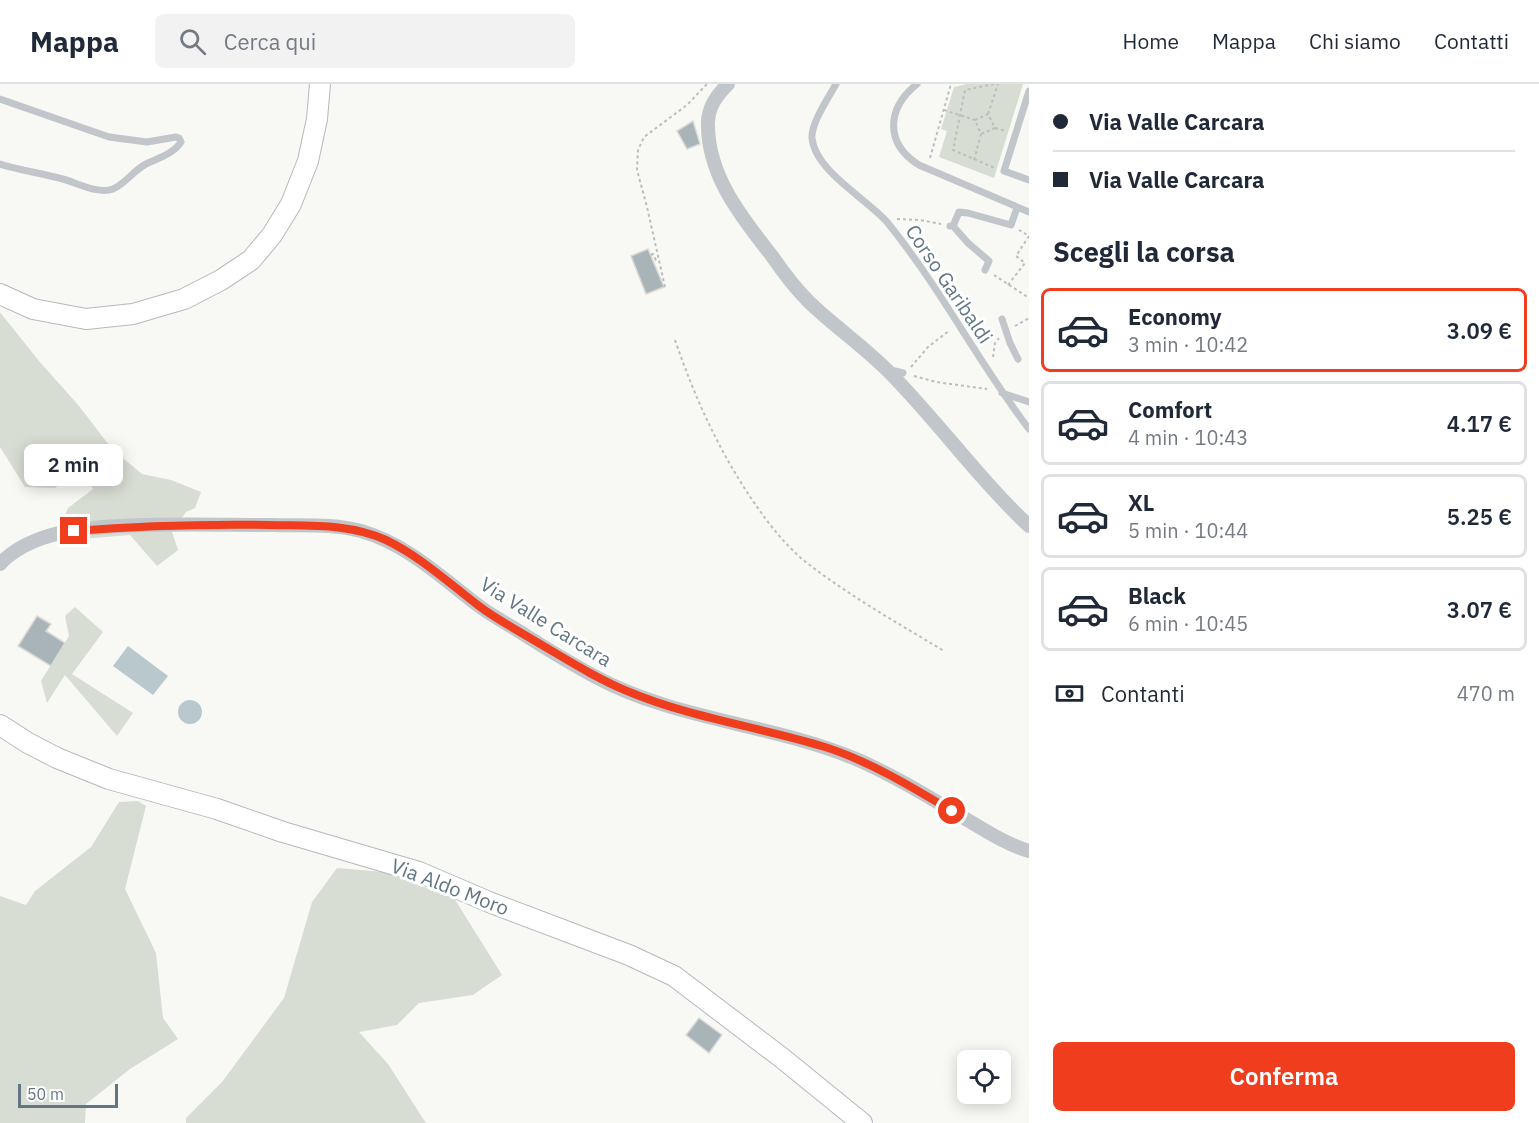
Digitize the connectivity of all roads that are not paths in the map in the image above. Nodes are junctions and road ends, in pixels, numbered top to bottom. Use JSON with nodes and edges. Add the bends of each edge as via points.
{"nodes":[{"id":1,"x":320,"y":84,"type":"edge"},
{"id":2,"x":728,"y":84,"type":"edge"},
{"id":3,"x":836,"y":84,"type":"edge"},
{"id":4,"x":917,"y":84,"type":"edge"},
{"id":5,"x":1029,"y":91,"type":"edge"},
{"id":6,"x":0,"y":99,"type":"edge"},
{"id":7,"x":0,"y":164,"type":"edge"},
{"id":8,"x":1029,"y":180,"type":"edge"},
{"id":9,"x":1017,"y":208,"type":"junction"},
{"id":10,"x":1029,"y":212,"type":"edge"},
{"id":11,"x":985,"y":270,"type":"road end"},
{"id":12,"x":0,"y":294,"type":"edge"},
{"id":13,"x":1002,"y":319,"type":"dead end"},
{"id":14,"x":1018,"y":358,"type":"dead end"},
{"id":15,"x":1002,"y":393,"type":"junction"},
{"id":16,"x":1029,"y":402,"type":"edge"},
{"id":17,"x":1029,"y":429,"type":"edge"},
{"id":18,"x":1029,"y":525,"type":"edge"},
{"id":19,"x":0,"y":564,"type":"edge"},
{"id":20,"x":0,"y":725,"type":"edge"},
{"id":21,"x":1029,"y":851,"type":"edge"},
{"id":22,"x":862,"y":1123,"type":"edge"}],
"edges":[{"from":1,"to":12,"type":"main road","via":[[308,161],[291,204],[251,260],[221,280],[184,299],[133,314],[86,319],[33,309]]},
{"from":2,"to":18,"type":"street","via":[[716,97],[708,123],[713,157],[724,189],[748,227],[809,302],[900,372],[998,497]]},
{"from":3,"to":15,"type":"lane","name":"Corso Garibaldi","via":[[812,137],[817,154],[838,179],[885,220],[924,269]]},
{"from":4,"to":9,"type":"lane","via":[[900,102],[892,126],[908,158]]},
{"from":5,"to":8,"type":"lane","via":[[1004,171]]},
{"from":6,"to":7,"type":"lane","via":[[109,136],[147,142],[176,136],[181,142],[119,185],[105,190]]},
{"from":9,"to":10,"type":"lane"},
{"from":9,"to":11,"type":"lane","via":[[1011,225],[959,212],[952,226],[989,261]]},
{"from":13,"to":14,"type":"lane"},
{"from":15,"to":16,"type":"lane"},
{"from":15,"to":17,"type":"lane","name":"Corso Garibaldi"},
{"from":19,"to":21,"type":"street","name":"Via Valle Carcara","via":[[22,547],[74,531],[243,525],[360,530],[405,550],[480,607],[596,677],[693,713],[825,747],[913,788],[1011,845]]},
{"from":20,"to":22,"type":"main road","name":"Via Aldo Moro","via":[[57,758],[109,779],[419,873],[629,955],[674,976]]}]}
